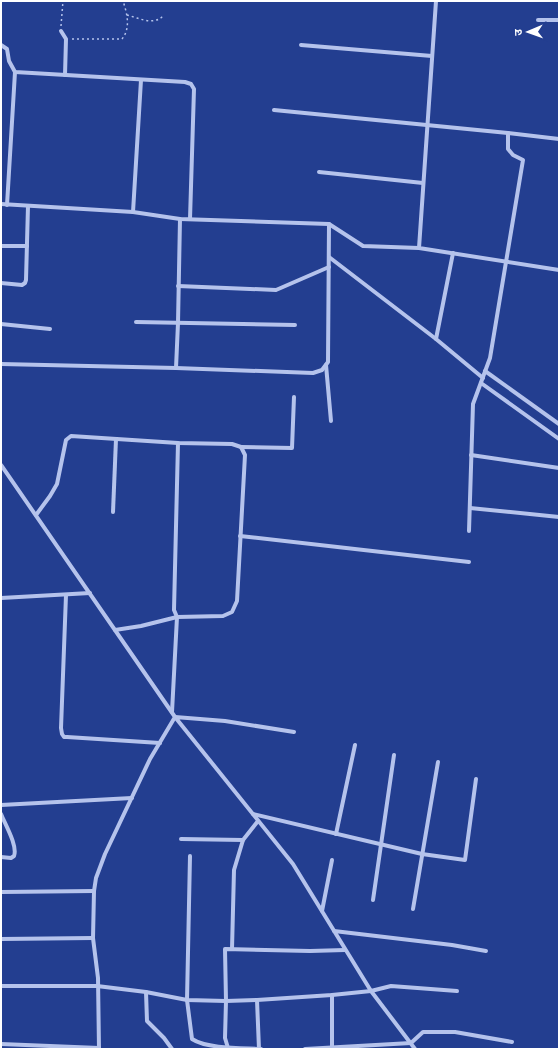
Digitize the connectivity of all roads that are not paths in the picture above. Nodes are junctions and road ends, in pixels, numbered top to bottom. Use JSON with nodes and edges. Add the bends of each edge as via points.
{"nodes":[{"id":1,"x":436,"y":1,"type":"edge"},
{"id":2,"x":538,"y":20,"type":"dead end"},
{"id":3,"x":559,"y":20,"type":"edge"},
{"id":4,"x":61,"y":32,"type":"road end"},
{"id":5,"x":1,"y":45,"type":"edge"},
{"id":6,"x":301,"y":45,"type":"dead end"},
{"id":7,"x":432,"y":56,"type":"junction"},
{"id":8,"x":14,"y":72,"type":"junction"},
{"id":9,"x":65,"y":75,"type":"junction"},
{"id":10,"x":141,"y":80,"type":"junction"},
{"id":11,"x":274,"y":110,"type":"dead end"},
{"id":12,"x":427,"y":125,"type":"junction"},
{"id":13,"x":508,"y":133,"type":"junction"},
{"id":14,"x":559,"y":139,"type":"edge"},
{"id":15,"x":319,"y":172,"type":"dead end"},
{"id":16,"x":423,"y":183,"type":"junction"},
{"id":17,"x":1,"y":204,"type":"edge"},
{"id":18,"x":7,"y":205,"type":"junction"},
{"id":19,"x":28,"y":206,"type":"junction"},
{"id":20,"x":133,"y":212,"type":"junction"},
{"id":21,"x":180,"y":219,"type":"junction"},
{"id":22,"x":190,"y":219,"type":"junction"},
{"id":23,"x":329,"y":224,"type":"junction"},
{"id":24,"x":1,"y":246,"type":"edge"},
{"id":25,"x":27,"y":246,"type":"junction"},
{"id":26,"x":419,"y":248,"type":"junction"},
{"id":27,"x":453,"y":253,"type":"junction"},
{"id":28,"x":329,"y":257,"type":"junction"},
{"id":29,"x":506,"y":262,"type":"junction"},
{"id":30,"x":329,"y":267,"type":"junction"},
{"id":31,"x":559,"y":270,"type":"edge"},
{"id":32,"x":1,"y":283,"type":"edge"},
{"id":33,"x":178,"y":286,"type":"junction"},
{"id":34,"x":136,"y":322,"type":"dead end"},
{"id":35,"x":178,"y":323,"type":"junction"},
{"id":36,"x":1,"y":324,"type":"edge"},
{"id":37,"x":295,"y":325,"type":"dead end"},
{"id":38,"x":50,"y":329,"type":"dead end"},
{"id":39,"x":436,"y":339,"type":"junction"},
{"id":40,"x":1,"y":364,"type":"edge"},
{"id":41,"x":326,"y":365,"type":"junction"},
{"id":42,"x":176,"y":368,"type":"junction"},
{"id":43,"x":485,"y":371,"type":"junction"},
{"id":44,"x":483,"y":378,"type":"junction"},
{"id":45,"x":480,"y":383,"type":"junction"},
{"id":46,"x":294,"y":397,"type":"dead end"},
{"id":47,"x":331,"y":422,"type":"dead end"},
{"id":48,"x":559,"y":424,"type":"edge"},
{"id":49,"x":116,"y":439,"type":"junction"},
{"id":50,"x":559,"y":439,"type":"edge"},
{"id":51,"x":178,"y":443,"type":"junction"},
{"id":52,"x":241,"y":447,"type":"junction"},
{"id":53,"x":471,"y":455,"type":"junction"},
{"id":54,"x":1,"y":465,"type":"edge"},
{"id":55,"x":559,"y":468,"type":"edge"},
{"id":56,"x":470,"y":508,"type":"junction"},
{"id":57,"x":113,"y":512,"type":"dead end"},
{"id":58,"x":36,"y":515,"type":"junction"},
{"id":59,"x":559,"y":517,"type":"edge"},
{"id":60,"x":469,"y":531,"type":"dead end"},
{"id":61,"x":240,"y":536,"type":"junction"},
{"id":62,"x":469,"y":562,"type":"dead end"},
{"id":63,"x":90,"y":593,"type":"junction"},
{"id":64,"x":66,"y":595,"type":"junction"},
{"id":65,"x":1,"y":598,"type":"edge"},
{"id":66,"x":177,"y":617,"type":"junction"},
{"id":67,"x":115,"y":630,"type":"junction"},
{"id":68,"x":172,"y":712,"type":"junction"},
{"id":69,"x":175,"y":718,"type":"junction"},
{"id":70,"x":294,"y":732,"type":"dead end"},
{"id":71,"x":160,"y":743,"type":"junction"},
{"id":72,"x":354,"y":745,"type":"dead end"},
{"id":73,"x":394,"y":755,"type":"dead end"},
{"id":74,"x":438,"y":762,"type":"dead end"},
{"id":75,"x":476,"y":779,"type":"dead end"},
{"id":76,"x":132,"y":798,"type":"junction"},
{"id":77,"x":1,"y":805,"type":"edge"},
{"id":78,"x":1,"y":814,"type":"edge"},
{"id":79,"x":253,"y":814,"type":"junction"},
{"id":80,"x":258,"y":821,"type":"junction"},
{"id":81,"x":336,"y":834,"type":"junction"},
{"id":82,"x":181,"y":839,"type":"dead end"},
{"id":83,"x":243,"y":840,"type":"junction"},
{"id":84,"x":381,"y":844,"type":"junction"},
{"id":85,"x":422,"y":854,"type":"junction"},
{"id":86,"x":190,"y":856,"type":"dead end"},
{"id":87,"x":1,"y":858,"type":"edge"},
{"id":88,"x":332,"y":860,"type":"dead end"},
{"id":89,"x":94,"y":890,"type":"junction"},
{"id":90,"x":1,"y":892,"type":"edge"},
{"id":91,"x":373,"y":900,"type":"dead end"},
{"id":92,"x":413,"y":909,"type":"dead end"},
{"id":93,"x":322,"y":911,"type":"junction"},
{"id":94,"x":334,"y":931,"type":"junction"},
{"id":95,"x":94,"y":938,"type":"junction"},
{"id":96,"x":1,"y":939,"type":"edge"},
{"id":97,"x":232,"y":949,"type":"junction"},
{"id":98,"x":345,"y":950,"type":"junction"},
{"id":99,"x":486,"y":951,"type":"dead end"},
{"id":100,"x":1,"y":986,"type":"edge"},
{"id":101,"x":97,"y":986,"type":"junction"},
{"id":102,"x":371,"y":991,"type":"junction"},
{"id":103,"x":457,"y":991,"type":"dead end"},
{"id":104,"x":146,"y":992,"type":"junction"},
{"id":105,"x":332,"y":995,"type":"junction"},
{"id":106,"x":187,"y":1000,"type":"junction"},
{"id":107,"x":257,"y":1000,"type":"junction"},
{"id":108,"x":226,"y":1001,"type":"junction"},
{"id":109,"x":512,"y":1042,"type":"dead end"},
{"id":110,"x":411,"y":1043,"type":"junction"},
{"id":111,"x":1,"y":1044,"type":"edge"},
{"id":112,"x":99,"y":1048,"type":"edge"},
{"id":113,"x":228,"y":1048,"type":"junction"},
{"id":114,"x":172,"y":1049,"type":"edge"},
{"id":115,"x":260,"y":1049,"type":"edge"},
{"id":116,"x":305,"y":1049,"type":"edge"},
{"id":117,"x":332,"y":1049,"type":"edge"},
{"id":118,"x":415,"y":1049,"type":"edge"}],
"edges":[{"from":1,"to":7,"type":"street"},
{"from":2,"to":3,"type":"street"},
{"from":4,"to":9,"type":"street","via":[[66,39]]},
{"from":5,"to":8,"type":"street","via":[[8,49],[9,61]]},
{"from":6,"to":7,"type":"street"},
{"from":7,"to":12,"type":"street"},
{"from":8,"to":9,"type":"street"},
{"from":8,"to":18,"type":"street"},
{"from":9,"to":10,"type":"street"},
{"from":10,"to":20,"type":"street"},
{"from":10,"to":22,"type":"street","via":[[185,82],[194,89]]},
{"from":11,"to":12,"type":"street"},
{"from":12,"to":13,"type":"street"},
{"from":12,"to":16,"type":"street"},
{"from":13,"to":14,"type":"street"},
{"from":13,"to":29,"type":"street","via":[[508,149],[523,160]]},
{"from":15,"to":16,"type":"street"},
{"from":16,"to":26,"type":"street"},
{"from":17,"to":18,"type":"street"},
{"from":18,"to":19,"type":"street"},
{"from":19,"to":20,"type":"street"},
{"from":19,"to":25,"type":"street"},
{"from":20,"to":21,"type":"street"},
{"from":21,"to":22,"type":"street"},
{"from":21,"to":33,"type":"street"},
{"from":22,"to":23,"type":"street"},
{"from":23,"to":26,"type":"street","via":[[363,246]]},
{"from":23,"to":28,"type":"street"},
{"from":24,"to":25,"type":"street"},
{"from":25,"to":32,"type":"street","via":[[25,283]]},
{"from":26,"to":27,"type":"street"},
{"from":27,"to":29,"type":"street"},
{"from":27,"to":39,"type":"street"},
{"from":28,"to":30,"type":"street"},
{"from":28,"to":39,"type":"street"},
{"from":29,"to":31,"type":"street"},
{"from":29,"to":43,"type":"street","via":[[490,358]]},
{"from":30,"to":33,"type":"street","via":[[276,290]]},
{"from":30,"to":41,"type":"street"},
{"from":33,"to":35,"type":"street"},
{"from":34,"to":35,"type":"street"},
{"from":35,"to":37,"type":"street"},
{"from":35,"to":42,"type":"street"},
{"from":36,"to":38,"type":"street"},
{"from":39,"to":44,"type":"street"},
{"from":40,"to":42,"type":"street"},
{"from":41,"to":42,"type":"street","via":[[314,373]]},
{"from":41,"to":47,"type":"street"},
{"from":43,"to":44,"type":"street"},
{"from":43,"to":48,"type":"street"},
{"from":44,"to":45,"type":"street"},
{"from":45,"to":50,"type":"street"},
{"from":45,"to":53,"type":"street","via":[[473,404]]},
{"from":46,"to":52,"type":"street","via":[[292,448]]},
{"from":49,"to":51,"type":"street"},
{"from":49,"to":57,"type":"street"},
{"from":49,"to":58,"type":"street","via":[[71,436],[66,440],[57,484]]},
{"from":51,"to":52,"type":"street","via":[[232,444]]},
{"from":51,"to":66,"type":"street","via":[[174,610]]},
{"from":52,"to":61,"type":"street","via":[[245,455]]},
{"from":53,"to":55,"type":"street"},
{"from":53,"to":56,"type":"street"},
{"from":54,"to":58,"type":"street"},
{"from":56,"to":59,"type":"street"},
{"from":56,"to":60,"type":"street"},
{"from":58,"to":63,"type":"street"},
{"from":61,"to":62,"type":"street"},
{"from":61,"to":66,"type":"street","via":[[237,601],[232,612],[223,616]]},
{"from":63,"to":64,"type":"street"},
{"from":63,"to":67,"type":"street"},
{"from":64,"to":65,"type":"street"},
{"from":64,"to":71,"type":"street","via":[[62,734],[67,737]]},
{"from":66,"to":67,"type":"street"},
{"from":66,"to":68,"type":"street"},
{"from":67,"to":68,"type":"street"},
{"from":68,"to":69,"type":"street"},
{"from":69,"to":70,"type":"street","via":[[225,721]]},
{"from":69,"to":71,"type":"street"},
{"from":69,"to":79,"type":"street"},
{"from":71,"to":76,"type":"street"},
{"from":72,"to":81,"type":"street"},
{"from":73,"to":84,"type":"street"},
{"from":74,"to":85,"type":"street"},
{"from":75,"to":85,"type":"street","via":[[465,860]]},
{"from":76,"to":77,"type":"street"},
{"from":76,"to":89,"type":"street","via":[[105,854]]},
{"from":78,"to":87,"type":"street","via":[[15,853],[11,858]]},
{"from":79,"to":80,"type":"street"},
{"from":79,"to":81,"type":"street"},
{"from":80,"to":83,"type":"street"},
{"from":80,"to":93,"type":"street","via":[[293,864]]},
{"from":81,"to":84,"type":"street"},
{"from":82,"to":83,"type":"street"},
{"from":83,"to":97,"type":"street","via":[[234,870]]},
{"from":84,"to":85,"type":"street"},
{"from":84,"to":91,"type":"street"},
{"from":85,"to":92,"type":"street"},
{"from":86,"to":106,"type":"street"},
{"from":88,"to":93,"type":"street"},
{"from":89,"to":90,"type":"street"},
{"from":89,"to":95,"type":"street"},
{"from":93,"to":94,"type":"street"},
{"from":94,"to":98,"type":"street"},
{"from":94,"to":99,"type":"street"},
{"from":95,"to":96,"type":"street"},
{"from":95,"to":101,"type":"street"},
{"from":97,"to":98,"type":"street"},
{"from":97,"to":108,"type":"street","via":[[226,949]]},
{"from":98,"to":102,"type":"street"},
{"from":100,"to":101,"type":"street"},
{"from":101,"to":104,"type":"street"},
{"from":101,"to":112,"type":"street"},
{"from":102,"to":103,"type":"street","via":[[391,986]]},
{"from":102,"to":105,"type":"street"},
{"from":102,"to":110,"type":"street"},
{"from":104,"to":106,"type":"street"},
{"from":104,"to":114,"type":"street","via":[[147,1021]]},
{"from":105,"to":107,"type":"street"},
{"from":105,"to":117,"type":"street"},
{"from":106,"to":108,"type":"street"},
{"from":106,"to":113,"type":"street","via":[[192,1039]]},
{"from":107,"to":108,"type":"street"},
{"from":107,"to":115,"type":"street"},
{"from":108,"to":113,"type":"street","via":[[225,1038]]},
{"from":109,"to":110,"type":"street","via":[[455,1032],[423,1032]]},
{"from":110,"to":117,"type":"street"},
{"from":110,"to":118,"type":"street"},
{"from":111,"to":112,"type":"street"},
{"from":113,"to":115,"type":"street"},
{"from":116,"to":117,"type":"street"}]}
